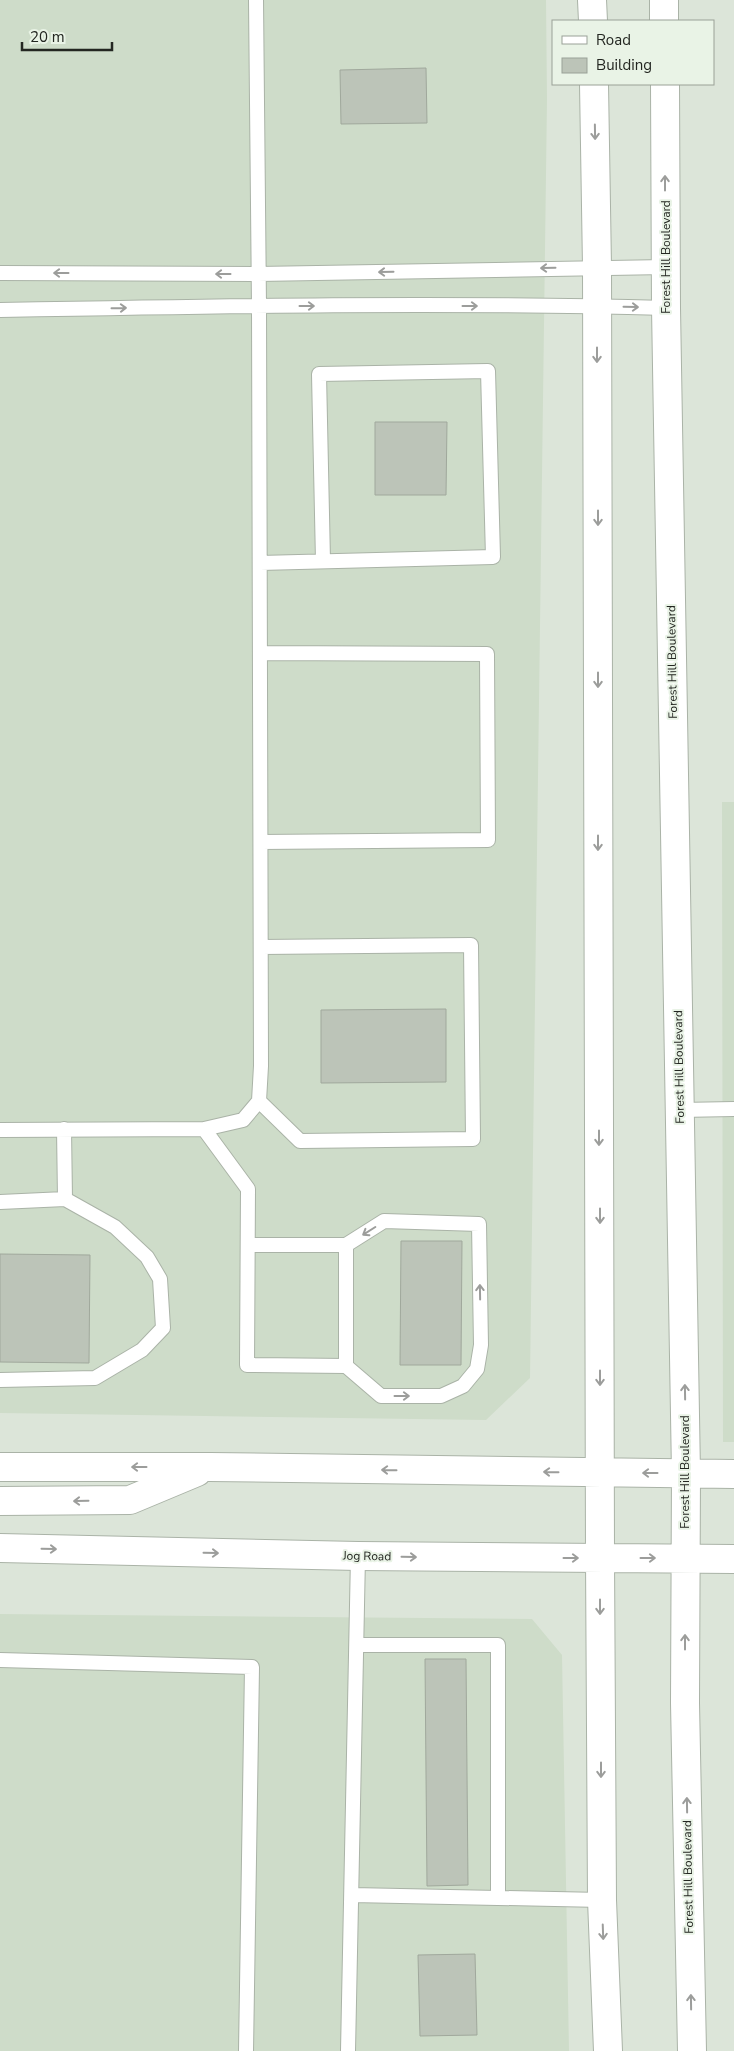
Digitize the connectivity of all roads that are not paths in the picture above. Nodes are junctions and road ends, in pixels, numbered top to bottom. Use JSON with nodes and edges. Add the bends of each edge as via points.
{"nodes":[{"id":1,"x":256,"y":0,"type":"edge"},
{"id":2,"x":592,"y":0,"type":"edge"},
{"id":3,"x":664,"y":0,"type":"edge"},
{"id":4,"x":593,"y":20,"type":"edge"},
{"id":5,"x":664,"y":20,"type":"edge"},
{"id":6,"x":594,"y":85,"type":"edge"},
{"id":7,"x":664,"y":85,"type":"edge"},
{"id":8,"x":597,"y":267,"type":"junction"},
{"id":9,"x":666,"y":267,"type":"junction"},
{"id":10,"x":0,"y":273,"type":"edge"},
{"id":11,"x":258,"y":274,"type":"junction"},
{"id":12,"x":259,"y":306,"type":"junction"},
{"id":13,"x":597,"y":306,"type":"junction"},
{"id":14,"x":666,"y":308,"type":"junction"},
{"id":15,"x":0,"y":310,"type":"edge"},
{"id":16,"x":323,"y":561,"type":"junction"},
{"id":17,"x":260,"y":563,"type":"junction"},
{"id":18,"x":260,"y":653,"type":"junction"},
{"id":19,"x":261,"y":842,"type":"junction"},
{"id":20,"x":261,"y":947,"type":"junction"},
{"id":21,"x":259,"y":1101,"type":"junction"},
{"id":22,"x":734,"y":1109,"type":"edge"},
{"id":23,"x":680,"y":1110,"type":"junction"},
{"id":24,"x":204,"y":1129,"type":"junction"},
{"id":25,"x":0,"y":1130,"type":"edge"},
{"id":26,"x":64,"y":1130,"type":"junction"},
{"id":27,"x":65,"y":1199,"type":"junction"},
{"id":28,"x":0,"y":1202,"type":"edge"},
{"id":29,"x":248,"y":1245,"type":"junction"},
{"id":30,"x":346,"y":1245,"type":"junction"},
{"id":31,"x":346,"y":1366,"type":"junction"},
{"id":32,"x":0,"y":1380,"type":"edge"},
{"id":33,"x":0,"y":1467,"type":"edge"},
{"id":34,"x":210,"y":1467,"type":"junction"},
{"id":35,"x":600,"y":1473,"type":"junction"},
{"id":36,"x":686,"y":1473,"type":"junction"},
{"id":37,"x":734,"y":1474,"type":"edge"},
{"id":38,"x":0,"y":1501,"type":"edge"},
{"id":39,"x":0,"y":1548,"type":"edge"},
{"id":40,"x":358,"y":1556,"type":"junction"},
{"id":41,"x":600,"y":1558,"type":"junction"},
{"id":42,"x":685,"y":1558,"type":"junction"},
{"id":43,"x":734,"y":1559,"type":"edge"},
{"id":44,"x":357,"y":1645,"type":"junction"},
{"id":45,"x":0,"y":1660,"type":"edge"},
{"id":46,"x":352,"y":1895,"type":"junction"},
{"id":47,"x":498,"y":1898,"type":"junction"},
{"id":48,"x":602,"y":1900,"type":"junction"},
{"id":49,"x":246,"y":2051,"type":"edge"},
{"id":50,"x":348,"y":2051,"type":"edge"},
{"id":51,"x":608,"y":2051,"type":"edge"},
{"id":52,"x":692,"y":2051,"type":"edge"}],
"edges":[{"from":1,"to":11,"type":"lane"},
{"from":2,"to":4,"type":"main road"},
{"from":3,"to":5,"type":"main road"},
{"from":6,"to":8,"type":"main road","one_way":true},
{"from":9,"to":7,"type":"main road","name":"Forest Hill Boulevard","one_way":true},
{"from":8,"to":9,"type":"lane"},
{"from":8,"to":11,"type":"lane","one_way":true},
{"from":8,"to":13,"type":"main road"},
{"from":9,"to":14,"type":"main road","name":"Forest Hill Boulevard"},
{"from":11,"to":10,"type":"lane","one_way":true},
{"from":11,"to":12,"type":"lane"},
{"from":12,"to":13,"type":"lane","one_way":true},
{"from":15,"to":12,"type":"lane","one_way":true},
{"from":12,"to":17,"type":"lane"},
{"from":13,"to":14,"type":"lane","one_way":true},
{"from":13,"to":35,"type":"main road","one_way":true},
{"from":14,"to":23,"type":"main road","name":"Forest Hill Boulevard"},
{"from":16,"to":16,"type":"lane","via":[[493,557],[488,371],[319,374]]},
{"from":16,"to":17,"type":"lane"},
{"from":17,"to":18,"type":"lane"},
{"from":18,"to":19,"type":"lane"},
{"from":18,"to":19,"type":"lane","via":[[487,654],[488,840]]},
{"from":19,"to":20,"type":"lane"},
{"from":20,"to":21,"type":"lane"},
{"from":20,"to":21,"type":"lane","via":[[471,945],[473,1139],[300,1141]]},
{"from":21,"to":24,"type":"lane","via":[[243,1120]]},
{"from":22,"to":23,"type":"lane"},
{"from":36,"to":23,"type":"main road","name":"Forest Hill Boulevard","one_way":true},
{"from":24,"to":26,"type":"lane"},
{"from":24,"to":29,"type":"lane","via":[[248,1188]]},
{"from":25,"to":26,"type":"lane"},
{"from":26,"to":27,"type":"lane"},
{"from":27,"to":28,"type":"lane"},
{"from":27,"to":32,"type":"lane","via":[[115,1227],[147,1257],[160,1279],[163,1328],[142,1350],[95,1378]]},
{"from":29,"to":30,"type":"lane"},
{"from":29,"to":31,"type":"lane","via":[[247,1365]]},
{"from":30,"to":31,"type":"lane"},
{"from":31,"to":30,"type":"lane","one_way":true,"via":[[381,1396],[441,1396],[463,1386],[477,1369],[481,1345],[479,1224],[384,1221]]},
{"from":34,"to":33,"type":"main road","one_way":true},
{"from":35,"to":34,"type":"main road","one_way":true},
{"from":34,"to":38,"type":"main road","one_way":true,"via":[[130,1500]]},
{"from":36,"to":35,"type":"main road","one_way":true},
{"from":35,"to":41,"type":"main road"},
{"from":36,"to":37,"type":"main road"},
{"from":36,"to":42,"type":"main road","name":"Forest Hill Boulevard"},
{"from":39,"to":40,"type":"main road","name":"Jog Road","one_way":true},
{"from":40,"to":41,"type":"main road","name":"Jog Road","one_way":true},
{"from":40,"to":44,"type":"lane"},
{"from":41,"to":42,"type":"main road","name":"Jog Road","one_way":true},
{"from":41,"to":48,"type":"main road","one_way":true},
{"from":42,"to":43,"type":"main road","name":"Jog Road"},
{"from":52,"to":42,"type":"main road","name":"Forest Hill Boulevard","one_way":true},
{"from":44,"to":46,"type":"lane"},
{"from":44,"to":47,"type":"lane","via":[[498,1645]]},
{"from":45,"to":49,"type":"lane","via":[[252,1667]]},
{"from":46,"to":47,"type":"lane"},
{"from":46,"to":50,"type":"lane"},
{"from":47,"to":48,"type":"lane"},
{"from":48,"to":51,"type":"main road","one_way":true}]}
